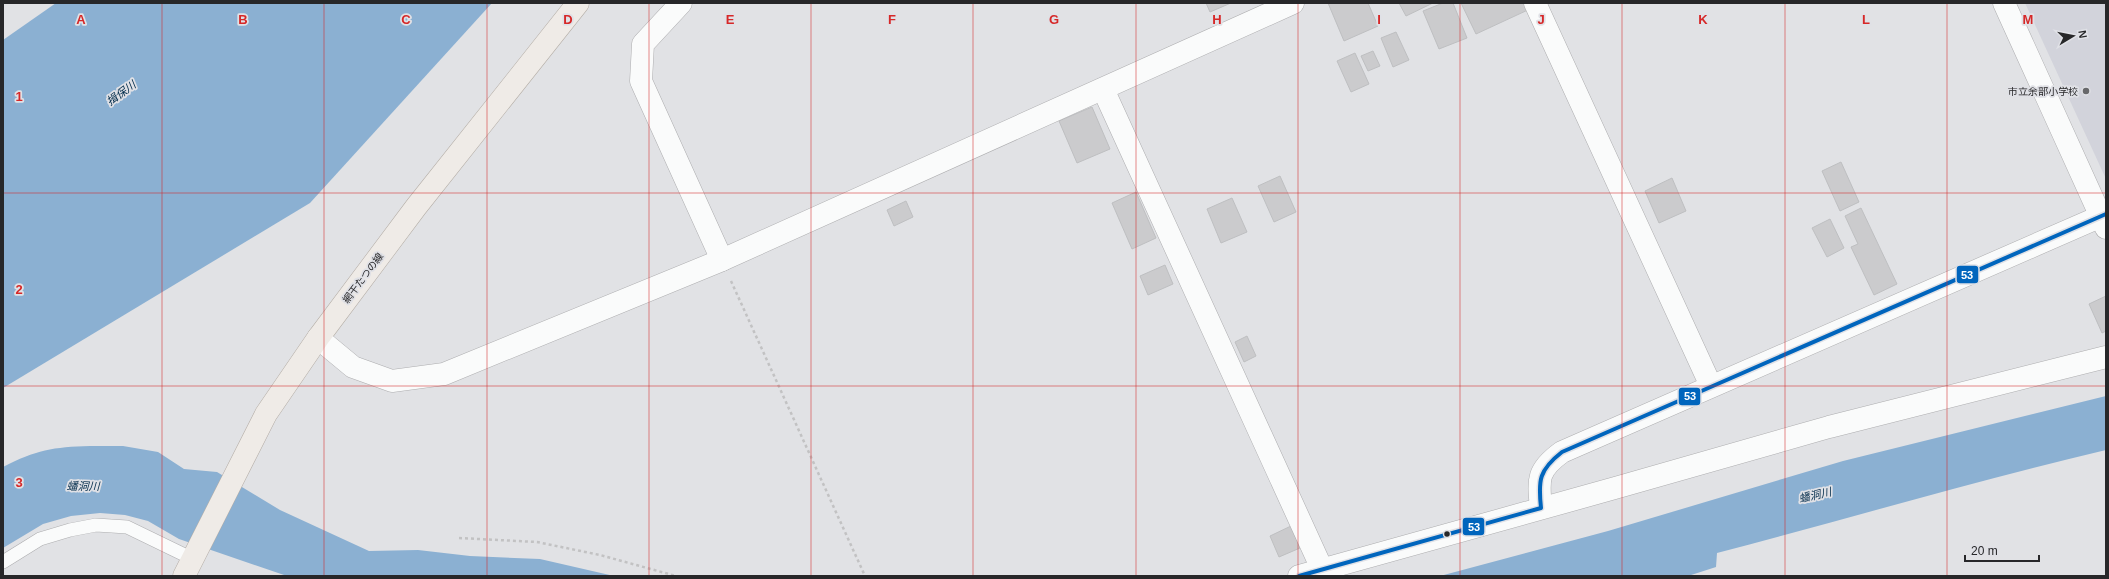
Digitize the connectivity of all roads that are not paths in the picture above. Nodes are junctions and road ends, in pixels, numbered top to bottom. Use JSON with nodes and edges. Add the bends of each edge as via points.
{"nodes":[{"id":1,"x":578,"y":3,"type":"edge"},
{"id":2,"x":681,"y":3,"type":"edge"},
{"id":3,"x":1293,"y":3,"type":"edge"},
{"id":4,"x":1535,"y":3,"type":"edge"},
{"id":5,"x":2004,"y":3,"type":"edge"},
{"id":6,"x":1103,"y":89,"type":"junction"},
{"id":7,"x":2104,"y":220,"type":"edge"},
{"id":8,"x":722,"y":260,"type":"junction"},
{"id":9,"x":318,"y":338,"type":"junction"},
{"id":10,"x":2106,"y":357,"type":"edge"},
{"id":11,"x":1711,"y":386,"type":"junction"},
{"id":12,"x":1541,"y":508,"type":"junction"},
{"id":13,"x":3,"y":562,"type":"edge"},
{"id":14,"x":189,"y":567,"type":"edge"},
{"id":15,"x":1322,"y":569,"type":"junction"},
{"id":16,"x":1299,"y":576,"type":"edge"}],
"edges":[{"from":1,"to":9,"type":"main road","name":"網干たつの線","via":[[421,201]]},
{"from":2,"to":8,"type":"street","via":[[643,44],[641,81]]},
{"from":3,"to":6,"type":"street"},
{"from":4,"to":11,"type":"street"},
{"from":5,"to":7,"type":"street"},
{"from":6,"to":8,"type":"street"},
{"from":6,"to":15,"type":"street"},
{"from":7,"to":11,"type":"street"},
{"from":8,"to":9,"type":"street","via":[[444,374],[392,381],[353,367]]},
{"from":9,"to":14,"type":"main road","name":"網干たつの線","via":[[266,414]]},
{"from":10,"to":12,"type":"street","via":[[1829,426]]},
{"from":11,"to":12,"type":"street","via":[[1562,452],[1548,462],[1539,480]]},
{"from":12,"to":15,"type":"street"},
{"from":13,"to":14,"type":"lane","via":[[40,539],[96,525],[127,527]]},
{"from":15,"to":16,"type":"street"}]}
